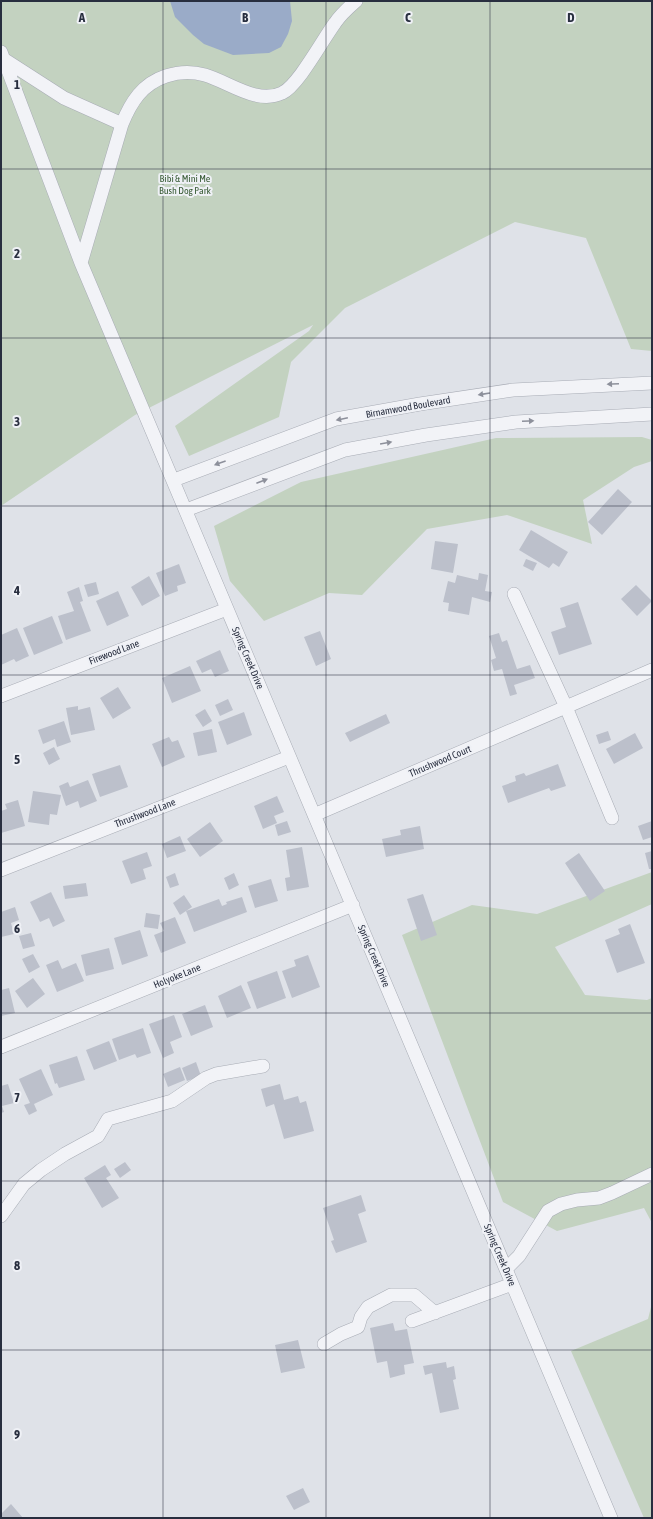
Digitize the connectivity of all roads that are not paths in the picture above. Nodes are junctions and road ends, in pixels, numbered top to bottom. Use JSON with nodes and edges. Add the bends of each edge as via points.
{"nodes":[{"id":1,"x":356,"y":1,"type":"edge"},
{"id":2,"x":3,"y":56,"type":"edge"},
{"id":3,"x":122,"y":124,"type":"junction"},
{"id":4,"x":82,"y":263,"type":"junction"},
{"id":5,"x":652,"y":383,"type":"edge"},
{"id":6,"x":652,"y":414,"type":"edge"},
{"id":7,"x":174,"y":480,"type":"junction"},
{"id":8,"x":186,"y":510,"type":"junction"},
{"id":9,"x":514,"y":594,"type":"dead end"},
{"id":10,"x":227,"y":609,"type":"junction"},
{"id":11,"x":652,"y":670,"type":"edge"},
{"id":12,"x":1,"y":696,"type":"edge"},
{"id":13,"x":566,"y":706,"type":"junction"},
{"id":14,"x":289,"y":757,"type":"junction"},
{"id":15,"x":314,"y":815,"type":"junction"},
{"id":16,"x":612,"y":818,"type":"dead end"},
{"id":17,"x":1,"y":870,"type":"edge"},
{"id":18,"x":353,"y":905,"type":"junction"},
{"id":19,"x":1,"y":1046,"type":"edge"},
{"id":20,"x":263,"y":1066,"type":"dead end"},
{"id":21,"x":652,"y":1174,"type":"edge"},
{"id":22,"x":1,"y":1216,"type":"edge"},
{"id":23,"x":506,"y":1269,"type":"junction"},
{"id":24,"x":512,"y":1284,"type":"junction"},
{"id":25,"x":434,"y":1313,"type":"junction"},
{"id":26,"x":412,"y":1321,"type":"dead end"},
{"id":27,"x":324,"y":1344,"type":"dead end"},
{"id":28,"x":611,"y":1518,"type":"edge"}],
"edges":[{"from":1,"to":3,"type":"street","via":[[342,14],[299,77],[282,94],[261,97],[204,75],[181,72],[159,78],[150,84],[134,99]]},
{"from":2,"to":3,"type":"street","via":[[64,98]]},
{"from":2,"to":4,"type":"street","name":"Spring Creek Drive"},
{"from":3,"to":4,"type":"street"},
{"from":4,"to":7,"type":"street","name":"Spring Creek Drive"},
{"from":5,"to":7,"type":"street","name":"Birnamwood Boulevard","one_way":true,"via":[[513,390],[336,419]]},
{"from":8,"to":6,"type":"street","one_way":true,"via":[[345,450],[516,422]]},
{"from":7,"to":8,"type":"street","name":"Spring Creek Drive"},
{"from":8,"to":10,"type":"street","name":"Spring Creek Drive"},
{"from":9,"to":13,"type":"street"},
{"from":10,"to":12,"type":"street","name":"Firewood Lane"},
{"from":10,"to":14,"type":"street","name":"Spring Creek Drive"},
{"from":11,"to":13,"type":"street","name":"Thrushwood Court"},
{"from":13,"to":15,"type":"street","name":"Thrushwood Court"},
{"from":13,"to":16,"type":"street"},
{"from":14,"to":15,"type":"street","name":"Spring Creek Drive"},
{"from":14,"to":17,"type":"street","name":"Thrushwood Lane"},
{"from":15,"to":18,"type":"street","name":"Spring Creek Drive"},
{"from":18,"to":19,"type":"street","name":"Holyoke Lane"},
{"from":18,"to":23,"type":"street","name":"Spring Creek Drive"},
{"from":20,"to":22,"type":"street","via":[[216,1074],[172,1101],[108,1119],[98,1136],[65,1154],[24,1184]]},
{"from":21,"to":23,"type":"street","via":[[612,1194],[561,1204],[548,1211],[519,1256]]},
{"from":23,"to":24,"type":"street","name":"Spring Creek Drive"},
{"from":24,"to":25,"type":"street"},
{"from":24,"to":28,"type":"street","name":"Spring Creek Drive"},
{"from":25,"to":26,"type":"street"},
{"from":25,"to":27,"type":"street","via":[[414,1295],[391,1295],[368,1307],[358,1327]]}]}
